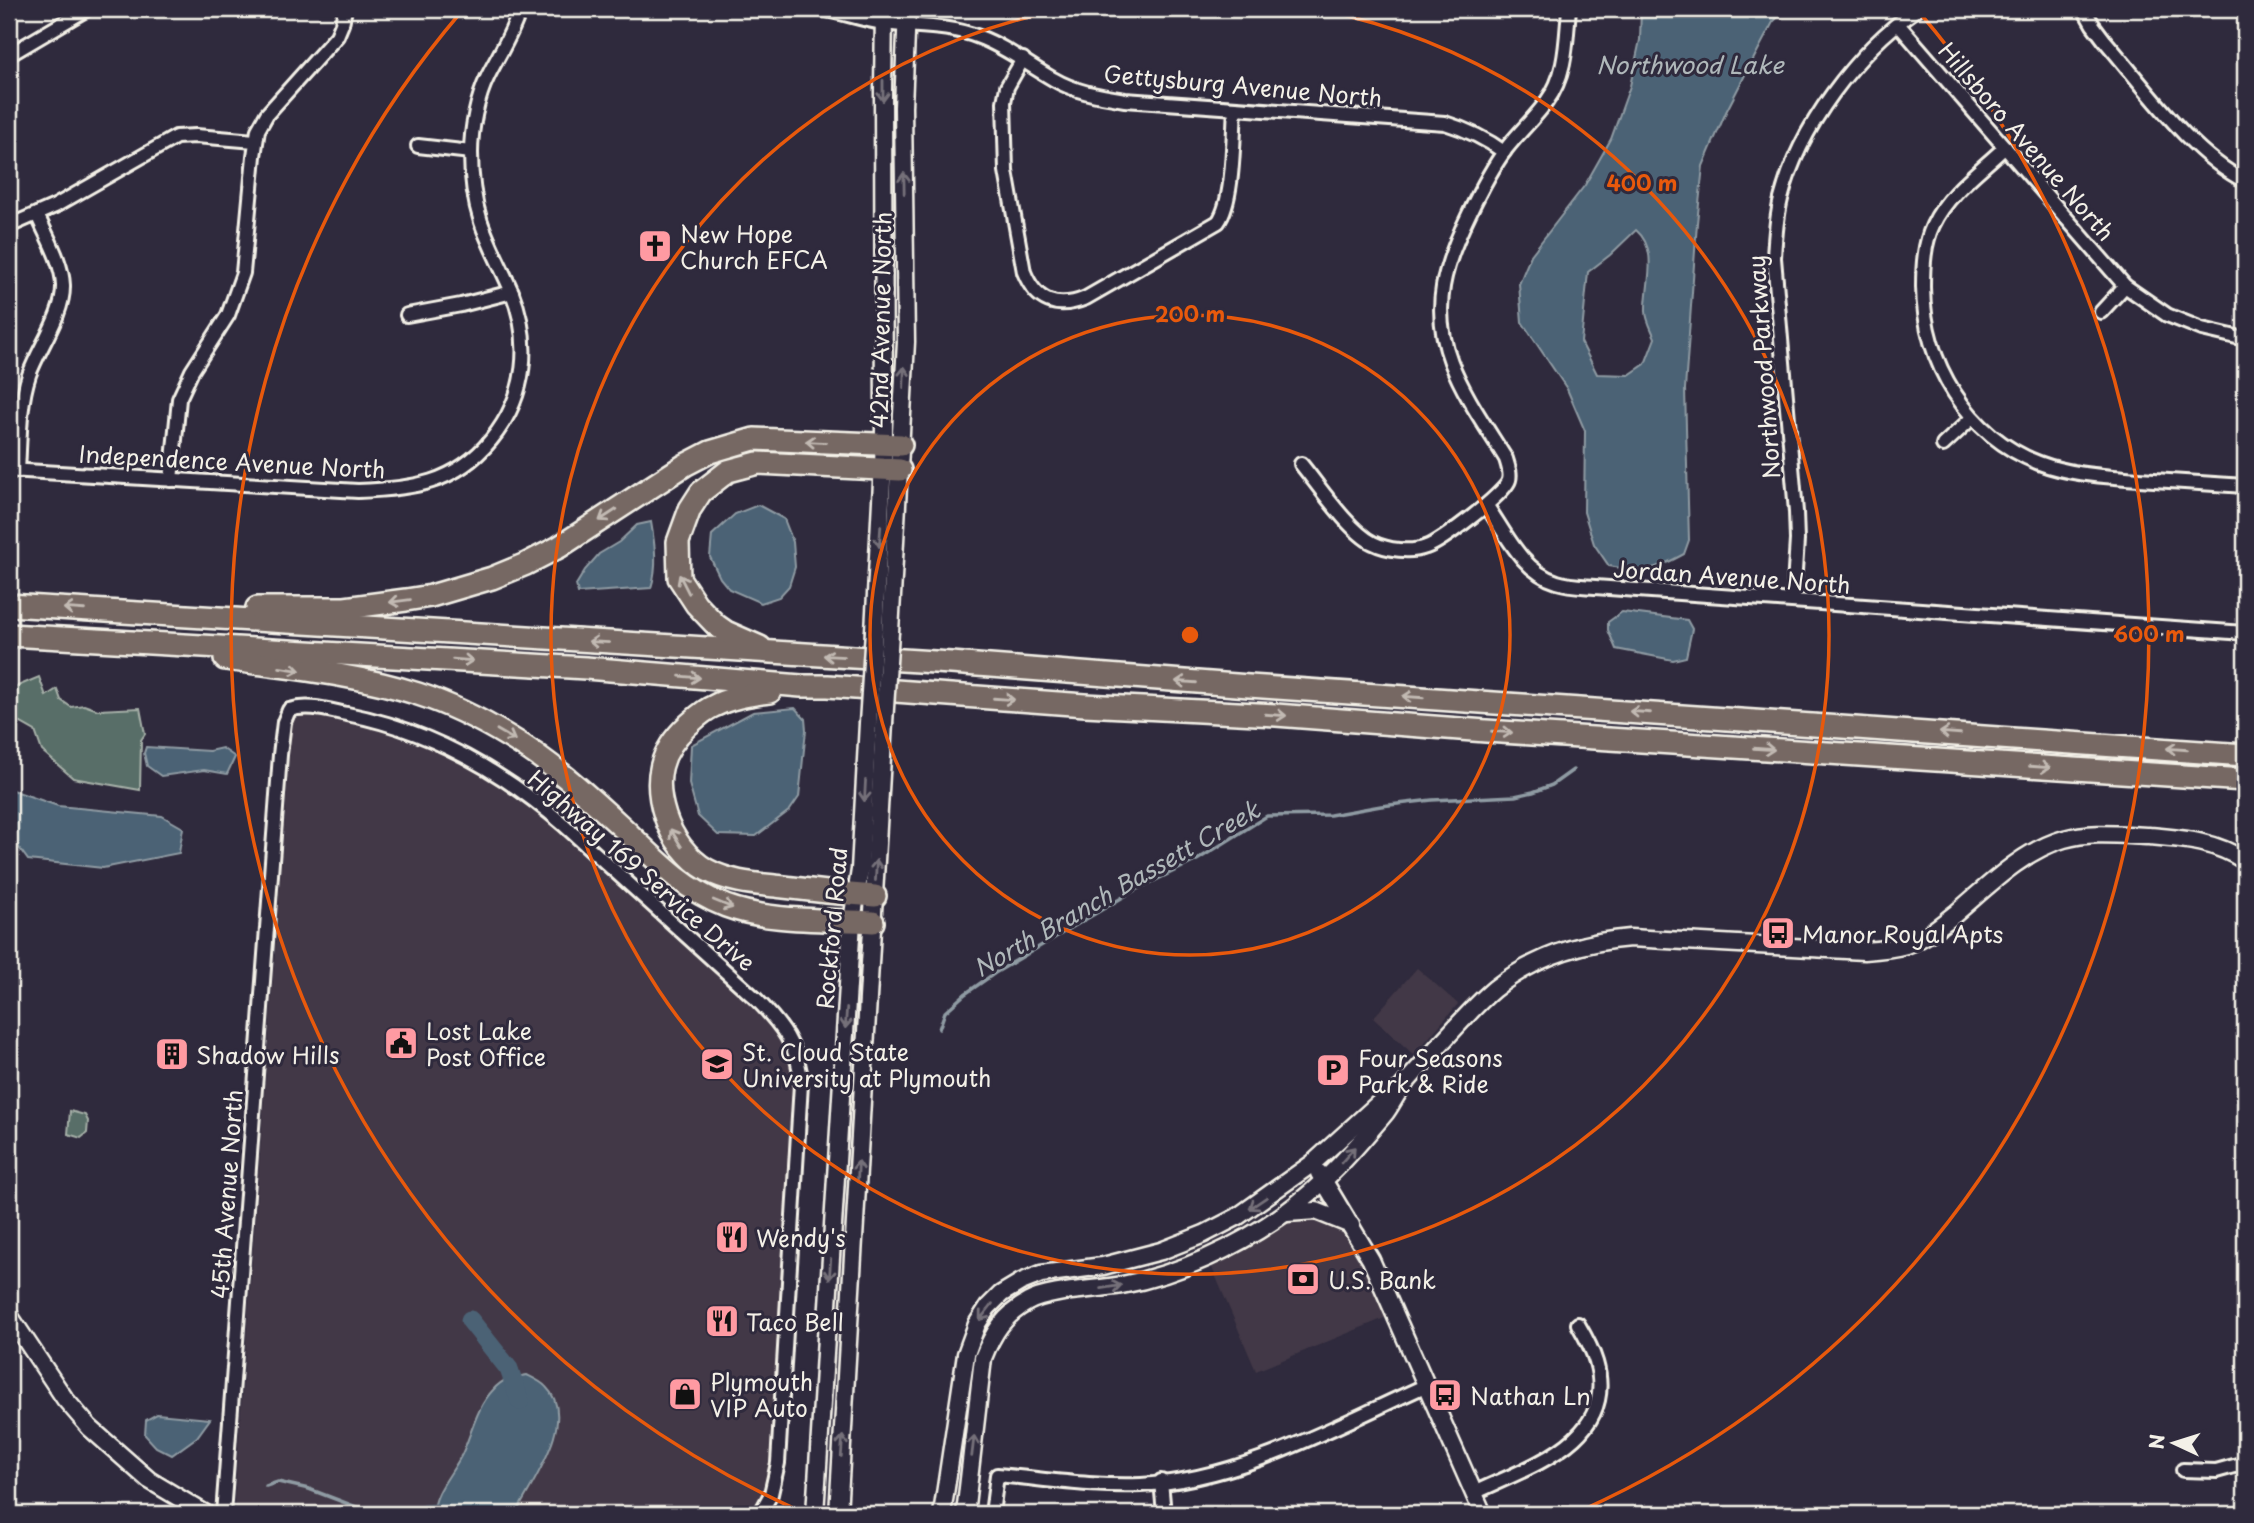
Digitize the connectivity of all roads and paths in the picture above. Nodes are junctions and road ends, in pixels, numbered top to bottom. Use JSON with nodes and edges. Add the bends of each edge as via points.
{"nodes":[{"id":1,"x":88,"y":9,"type":"edge"},
{"id":2,"x":345,"y":9,"type":"edge"},
{"id":3,"x":520,"y":9,"type":"edge"},
{"id":4,"x":821,"y":9,"type":"edge"},
{"id":5,"x":1569,"y":9,"type":"edge"},
{"id":6,"x":1917,"y":9,"type":"edge"},
{"id":7,"x":2084,"y":9,"type":"edge"},
{"id":8,"x":884,"y":16,"type":"edge"},
{"id":9,"x":906,"y":17,"type":"edge"},
{"id":10,"x":1898,"y":24,"type":"junction"},
{"id":11,"x":9,"y":55,"type":"edge"},
{"id":12,"x":1023,"y":59,"type":"junction"},
{"id":13,"x":1235,"y":108,"type":"junction"},
{"id":14,"x":255,"y":141,"type":"junction"},
{"id":15,"x":418,"y":146,"type":"dead end"},
{"id":16,"x":2006,"y":147,"type":"junction"},
{"id":17,"x":471,"y":152,"type":"junction"},
{"id":18,"x":1504,"y":152,"type":"junction"},
{"id":19,"x":2245,"y":181,"type":"edge"},
{"id":20,"x":37,"y":214,"type":"junction"},
{"id":21,"x":9,"y":226,"type":"edge"},
{"id":22,"x":2125,"y":286,"type":"junction"},
{"id":23,"x":512,"y":292,"type":"junction"},
{"id":24,"x":2101,"y":312,"type":"dead end"},
{"id":25,"x":407,"y":315,"type":"dead end"},
{"id":26,"x":2245,"y":339,"type":"edge"},
{"id":27,"x":1972,"y":418,"type":"junction"},
{"id":28,"x":893,"y":445,"type":"junction"},
{"id":29,"x":1943,"y":445,"type":"dead end"},
{"id":30,"x":1301,"y":464,"type":"dead end"},
{"id":31,"x":892,"y":469,"type":"junction"},
{"id":32,"x":14,"y":470,"type":"edge"},
{"id":33,"x":171,"y":480,"type":"junction"},
{"id":34,"x":2245,"y":486,"type":"edge"},
{"id":35,"x":1487,"y":506,"type":"junction"},
{"id":36,"x":1793,"y":601,"type":"junction"},
{"id":37,"x":9,"y":605,"type":"edge"},
{"id":38,"x":140,"y":613,"type":"junction"},
{"id":39,"x":882,"y":631,"type":"joint"},
{"id":40,"x":2245,"y":633,"type":"edge"},
{"id":41,"x":9,"y":635,"type":"edge"},
{"id":42,"x":102,"y":641,"type":"junction"},
{"id":43,"x":774,"y":653,"type":"junction"},
{"id":44,"x":801,"y":686,"type":"junction"},
{"id":45,"x":289,"y":710,"type":"joint"},
{"id":46,"x":2245,"y":755,"type":"edge"},
{"id":47,"x":2239,"y":780,"type":"edge"},
{"id":48,"x":2245,"y":861,"type":"edge"},
{"id":49,"x":865,"y":895,"type":"junction"},
{"id":50,"x":862,"y":921,"type":"junction"},
{"id":51,"x":1401,"y":1088,"type":"junction"},
{"id":52,"x":1313,"y":1163,"type":"junction"},
{"id":53,"x":1324,"y":1181,"type":"junction"},
{"id":54,"x":1284,"y":1213,"type":"junction"},
{"id":55,"x":1351,"y":1224,"type":"junction"},
{"id":56,"x":9,"y":1315,"type":"edge"},
{"id":57,"x":1578,"y":1324,"type":"dead end"},
{"id":58,"x":1427,"y":1385,"type":"junction"},
{"id":59,"x":2245,"y":1462,"type":"edge"},
{"id":60,"x":2183,"y":1470,"type":"dead end"},
{"id":61,"x":1161,"y":1482,"type":"junction"},
{"id":62,"x":1474,"y":1493,"type":"junction"},
{"id":63,"x":206,"y":1514,"type":"edge"},
{"id":64,"x":223,"y":1514,"type":"edge"},
{"id":65,"x":760,"y":1514,"type":"edge"},
{"id":66,"x":815,"y":1514,"type":"edge"},
{"id":67,"x":838,"y":1514,"type":"edge"},
{"id":68,"x":942,"y":1514,"type":"edge"},
{"id":69,"x":964,"y":1514,"type":"edge"},
{"id":70,"x":992,"y":1514,"type":"edge"},
{"id":71,"x":1164,"y":1514,"type":"edge"},
{"id":72,"x":1483,"y":1514,"type":"edge"}],
"edges":[{"from":1,"to":11,"type":"street"},
{"from":2,"to":14,"type":"street","via":[[337,36],[267,114]]},
{"from":3,"to":17,"type":"street","name":"Independence Avenue North","via":[[486,79]]},
{"from":4,"to":8,"type":"street","name":"Gettysburg Avenue North"},
{"from":5,"to":18,"type":"street","via":[[1559,78],[1549,98]]},
{"from":6,"to":10,"type":"street","name":"Northwood Parkway"},
{"from":7,"to":19,"type":"street","via":[[2105,41],[2189,139]]},
{"from":8,"to":9,"type":"street","name":"Gettysburg Avenue North"},
{"from":8,"to":28,"type":"street","name":"42nd Avenue North","one_way":true},
{"from":9,"to":12,"type":"street","name":"Gettysburg Avenue North","via":[[978,36]]},
{"from":28,"to":9,"type":"street","name":"42nd Avenue North","one_way":true,"via":[[905,342]]},
{"from":10,"to":16,"type":"street","name":"Hillsboro Avenue North"},
{"from":10,"to":36,"type":"street","name":"Northwood Parkway","via":[[1848,74],[1824,108],[1790,172],[1777,219],[1775,287],[1796,512]]},
{"from":12,"to":13,"type":"street","name":"Gettysburg Avenue North","via":[[1054,80],[1101,96]]},
{"from":12,"to":13,"type":"street","via":[[1004,102],[1008,185],[1029,284],[1047,300],[1061,304],[1086,298],[1210,228],[1223,215]]},
{"from":13,"to":18,"type":"street","name":"Gettysburg Avenue North","via":[[1446,123]]},
{"from":14,"to":20,"type":"street","via":[[176,137]]},
{"from":14,"to":33,"type":"street","via":[[243,273],[228,315],[179,399]]},
{"from":15,"to":17,"type":"street"},
{"from":16,"to":22,"type":"street","name":"Hillsboro Avenue North"},
{"from":16,"to":27,"type":"street","via":[[1952,196],[1932,227],[1924,261],[1928,337],[1951,390]]},
{"from":17,"to":23,"type":"street","name":"Independence Avenue North","via":[[480,220]]},
{"from":18,"to":35,"type":"street","via":[[1476,198],[1448,261],[1441,311],[1450,361],[1509,469],[1504,491]]},
{"from":20,"to":21,"type":"street"},
{"from":20,"to":32,"type":"street","via":[[63,285],[59,306],[29,375]]},
{"from":22,"to":24,"type":"street"},
{"from":22,"to":26,"type":"street","name":"Hillsboro Avenue North","via":[[2167,315]]},
{"from":23,"to":25,"type":"street"},
{"from":23,"to":33,"type":"street","name":"Independence Avenue North","via":[[523,341],[519,390],[497,432],[462,468],[398,490],[318,490]]},
{"from":27,"to":29,"type":"street"},
{"from":27,"to":34,"type":"street","via":[[2011,449],[2058,469]]},
{"from":28,"to":31,"type":"street","name":"42nd Avenue North"},
{"from":28,"to":38,"type":"highway","one_way":true,"via":[[754,439],[710,452],[542,556],[500,575],[431,596],[345,608],[192,608]]},
{"from":30,"to":35,"type":"street","via":[[1358,534],[1391,549],[1427,547]]},
{"from":31,"to":39,"type":"street","name":"42nd Avenue North"},
{"from":43,"to":31,"type":"highway","one_way":true,"via":[[716,625],[679,578],[678,542],[695,500],[727,471],[748,464]]},
{"from":32,"to":33,"type":"street","name":"Independence Avenue North"},
{"from":35,"to":36,"type":"street","name":"Jordan Avenue North","via":[[1522,558],[1558,583]]},
{"from":36,"to":40,"type":"street","name":"Jordan Avenue North"},
{"from":38,"to":37,"type":"highway","one_way":true},
{"from":43,"to":38,"type":"highway","one_way":true},
{"from":39,"to":49,"type":"street","name":"Rockford Road","bridge":true},
{"from":41,"to":42,"type":"highway"},
{"from":42,"to":44,"type":"highway","one_way":true,"via":[[559,666]]},
{"from":42,"to":50,"type":"highway","one_way":true,"via":[[389,685],[420,695],[479,720],[535,754],[689,889],[755,915]]},
{"from":46,"to":43,"type":"highway","one_way":true},
{"from":44,"to":47,"type":"highway","one_way":true},
{"from":49,"to":44,"type":"highway","one_way":true,"via":[[735,881],[698,864],[667,824],[659,796],[663,761],[673,740],[710,707]]},
{"from":45,"to":64,"type":"street","name":"45th Avenue North","via":[[280,755]]},
{"from":45,"to":65,"type":"street","name":"Highway 169 Service Drive","via":[[302,706],[383,722],[500,775],[555,818],[784,1028],[801,1084],[776,1479]]},
{"from":48,"to":51,"type":"street","via":[[2203,842],[2089,834],[2036,850],[1929,934],[1886,950],[1642,937],[1601,940],[1518,972],[1472,1010]]},
{"from":49,"to":50,"type":"street","name":"Rockford Road"},
{"from":50,"to":66,"type":"street","name":"Rockford Road","one_way":true},
{"from":67,"to":50,"type":"street","name":"Rockford Road","one_way":true},
{"from":51,"to":52,"type":"street"},
{"from":53,"to":51,"type":"street","one_way":true},
{"from":52,"to":53,"type":"street"},
{"from":52,"to":68,"type":"street","one_way":true,"via":[[1237,1217],[1178,1245],[1103,1266],[1041,1274],[1001,1294],[976,1324],[966,1354]]},
{"from":53,"to":54,"type":"street"},
{"from":53,"to":55,"type":"street"},
{"from":54,"to":55,"type":"street","via":[[1316,1211]]},
{"from":69,"to":54,"type":"street","one_way":true,"via":[[984,1358],[993,1334],[1008,1316],[1043,1295],[1123,1285],[1187,1266]]},
{"from":55,"to":58,"type":"street"},
{"from":56,"to":63,"type":"street","via":[[90,1428],[149,1480]]},
{"from":57,"to":62,"type":"street","via":[[1597,1366],[1599,1384],[1591,1418],[1568,1446]]},
{"from":58,"to":61,"type":"street","via":[[1258,1460]]},
{"from":58,"to":62,"type":"street"},
{"from":59,"to":60,"type":"street","via":[[2216,1471]]},
{"from":61,"to":70,"type":"street","via":[[1109,1485],[997,1475]]},
{"from":61,"to":71,"type":"street"},
{"from":62,"to":72,"type":"street"}]}
